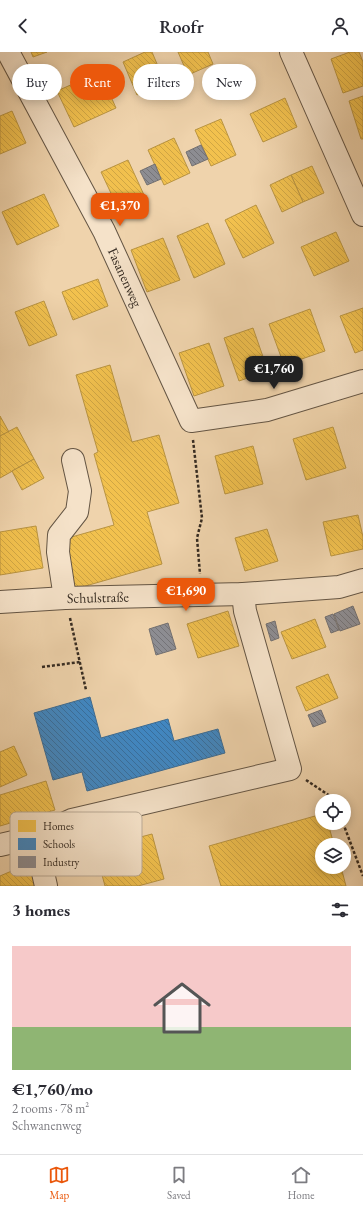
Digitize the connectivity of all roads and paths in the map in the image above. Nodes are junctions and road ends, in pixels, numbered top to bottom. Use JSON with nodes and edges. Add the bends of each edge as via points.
{"nodes":[{"id":1,"x":8,"y":52,"type":"edge"},
{"id":2,"x":291,"y":52,"type":"edge"},
{"id":3,"x":363,"y":215,"type":"edge"},
{"id":4,"x":363,"y":381,"type":"edge"},
{"id":5,"x":191,"y":421,"type":"junction"},
{"id":6,"x":73,"y":460,"type":"dead end"},
{"id":7,"x":363,"y":580,"type":"edge"},
{"id":8,"x":202,"y":594,"type":"junction"},
{"id":9,"x":243,"y":594,"type":"junction"},
{"id":10,"x":65,"y":598,"type":"junction"},
{"id":11,"x":0,"y":602,"type":"edge"},
{"id":12,"x":80,"y":662,"type":"junction"},
{"id":13,"x":42,"y":667,"type":"dead end"},
{"id":14,"x":86,"y":690,"type":"dead end"},
{"id":15,"x":290,"y":769,"type":"junction"},
{"id":16,"x":327,"y":794,"type":"edge"},
{"id":17,"x":106,"y":812,"type":"edge"},
{"id":18,"x":346,"y":830,"type":"edge"},
{"id":19,"x":10,"y":843,"type":"edge"},
{"id":20,"x":0,"y":845,"type":"edge"},
{"id":21,"x":44,"y":876,"type":"edge"},
{"id":22,"x":363,"y":876,"type":"edge"},
{"id":23,"x":46,"y":886,"type":"edge"}],
"edges":[{"from":1,"to":5,"type":"street","name":"Fasanenweg","via":[[104,231]]},
{"from":2,"to":3,"type":"street"},
{"from":4,"to":5,"type":"street","via":[[268,410]]},
{"from":5,"to":8,"type":"path","via":[[202,518],[197,538]]},
{"from":6,"to":10,"type":"street","via":[[80,491],[77,512],[59,535],[58,552]]},
{"from":7,"to":9,"type":"street","name":"Schulstraße","via":[[339,588]]},
{"from":8,"to":9,"type":"street","name":"Schulstraße"},
{"from":8,"to":10,"type":"street","name":"Schulstraße"},
{"from":9,"to":15,"type":"street","via":[[245,611]]},
{"from":10,"to":11,"type":"street","name":"Schulstraße"},
{"from":10,"to":12,"type":"path"},
{"from":12,"to":13,"type":"path"},
{"from":12,"to":14,"type":"path"},
{"from":15,"to":16,"type":"path"},
{"from":15,"to":17,"type":"street"},
{"from":18,"to":22,"type":"path"},
{"from":19,"to":20,"type":"street"},
{"from":21,"to":23,"type":"street"}]}
